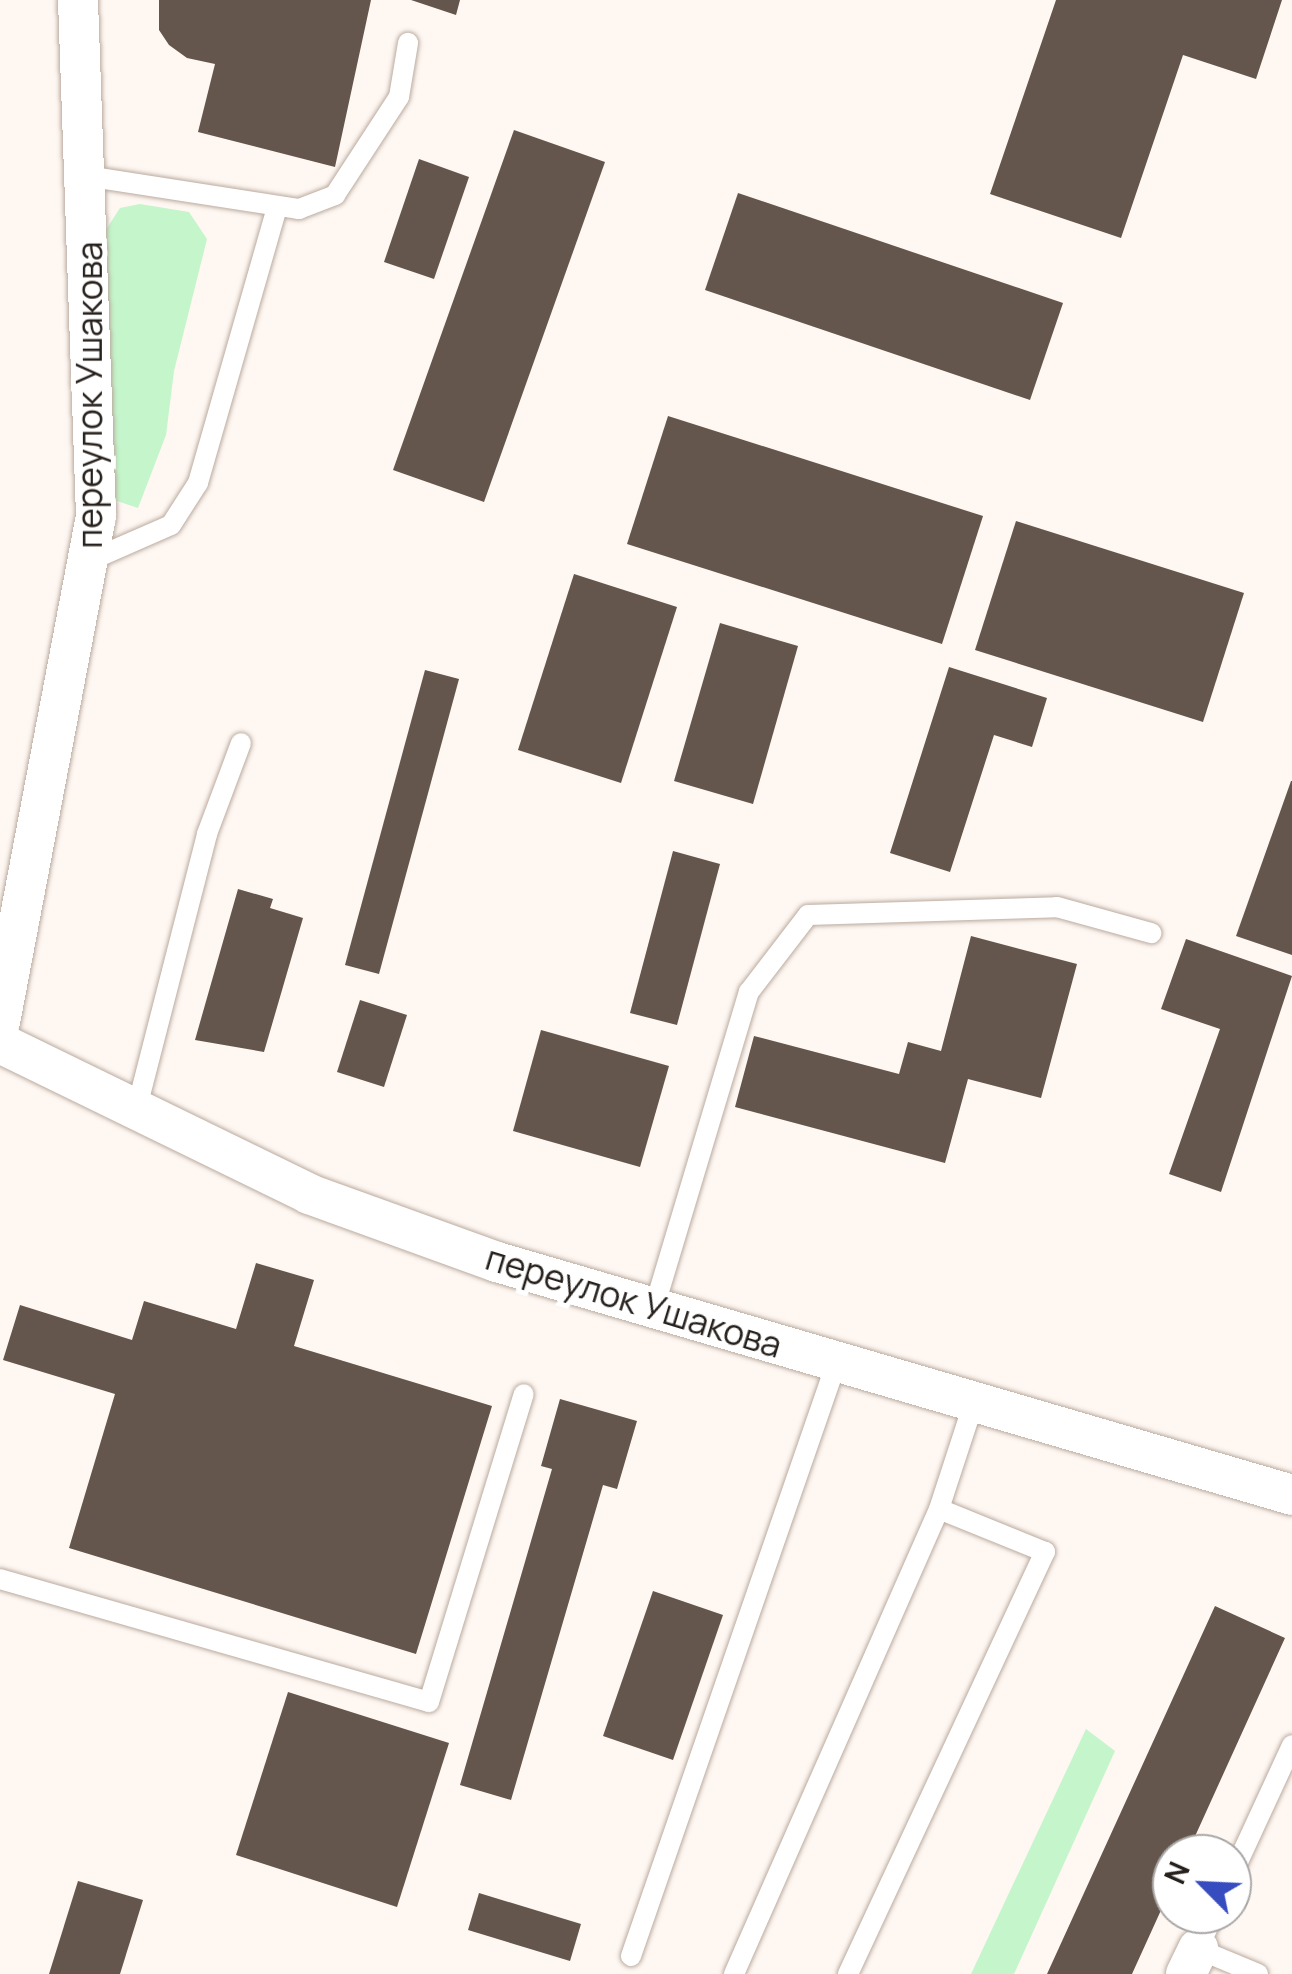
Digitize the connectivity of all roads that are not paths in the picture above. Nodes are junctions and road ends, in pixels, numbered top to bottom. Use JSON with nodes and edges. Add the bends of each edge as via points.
{"nodes":[{"id":1,"x":78,"y":0,"type":"edge"},
{"id":2,"x":408,"y":44,"type":"dead end"},
{"id":3,"x":86,"y":176,"type":"junction"},
{"id":4,"x":277,"y":206,"type":"junction"},
{"id":5,"x":91,"y":560,"type":"junction"},
{"id":6,"x":241,"y":742,"type":"dead end"},
{"id":7,"x":1151,"y":933,"type":"dead end"},
{"id":8,"x":0,"y":1022,"type":"edge"},
{"id":9,"x":0,"y":1043,"type":"edge"},
{"id":10,"x":136,"y":1111,"type":"junction"},
{"id":11,"x":654,"y":1308,"type":"junction"},
{"id":12,"x":837,"y":1361,"type":"junction"},
{"id":13,"x":524,"y":1394,"type":"dead end"},
{"id":14,"x":974,"y":1402,"type":"junction"},
{"id":15,"x":1292,"y":1494,"type":"edge"},
{"id":16,"x":939,"y":1509,"type":"junction"},
{"id":17,"x":0,"y":1578,"type":"edge"},
{"id":18,"x":1292,"y":1745,"type":"edge"},
{"id":19,"x":1251,"y":1834,"type":"edge"},
{"id":20,"x":1199,"y":1946,"type":"edge"},
{"id":21,"x":631,"y":1956,"type":"dead end"},
{"id":22,"x":734,"y":1974,"type":"edge"},
{"id":23,"x":848,"y":1974,"type":"edge"},
{"id":24,"x":1258,"y":1974,"type":"edge"}],
"edges":[{"from":1,"to":3,"type":"street","name":"переулок Ушакова"},
{"from":2,"to":4,"type":"lane","via":[[398,97],[335,195],[299,209]]},
{"from":3,"to":4,"type":"lane"},
{"from":3,"to":5,"type":"street","name":"переулок Ушакова","via":[[96,516]]},
{"from":4,"to":5,"type":"lane","via":[[198,483],[171,526]]},
{"from":5,"to":8,"type":"street","name":"переулок Ушакова"},
{"from":6,"to":10,"type":"lane","via":[[206,834]]},
{"from":7,"to":11,"type":"lane","via":[[1056,907],[808,915],[749,992]]},
{"from":9,"to":10,"type":"street","name":"переулок Ушакова"},
{"from":10,"to":11,"type":"street","name":"переулок Ушакова","via":[[309,1194],[497,1262]]},
{"from":11,"to":12,"type":"street","name":"переулок Ушакова"},
{"from":12,"to":14,"type":"street","name":"переулок Ушакова"},
{"from":12,"to":21,"type":"lane"},
{"from":13,"to":17,"type":"lane","via":[[429,1702]]},
{"from":14,"to":15,"type":"street","name":"переулок Ушакова"},
{"from":14,"to":16,"type":"lane"},
{"from":16,"to":22,"type":"lane"},
{"from":16,"to":23,"type":"lane","via":[[1045,1552]]},
{"from":18,"to":19,"type":"lane"},
{"from":20,"to":24,"type":"lane"}]}
